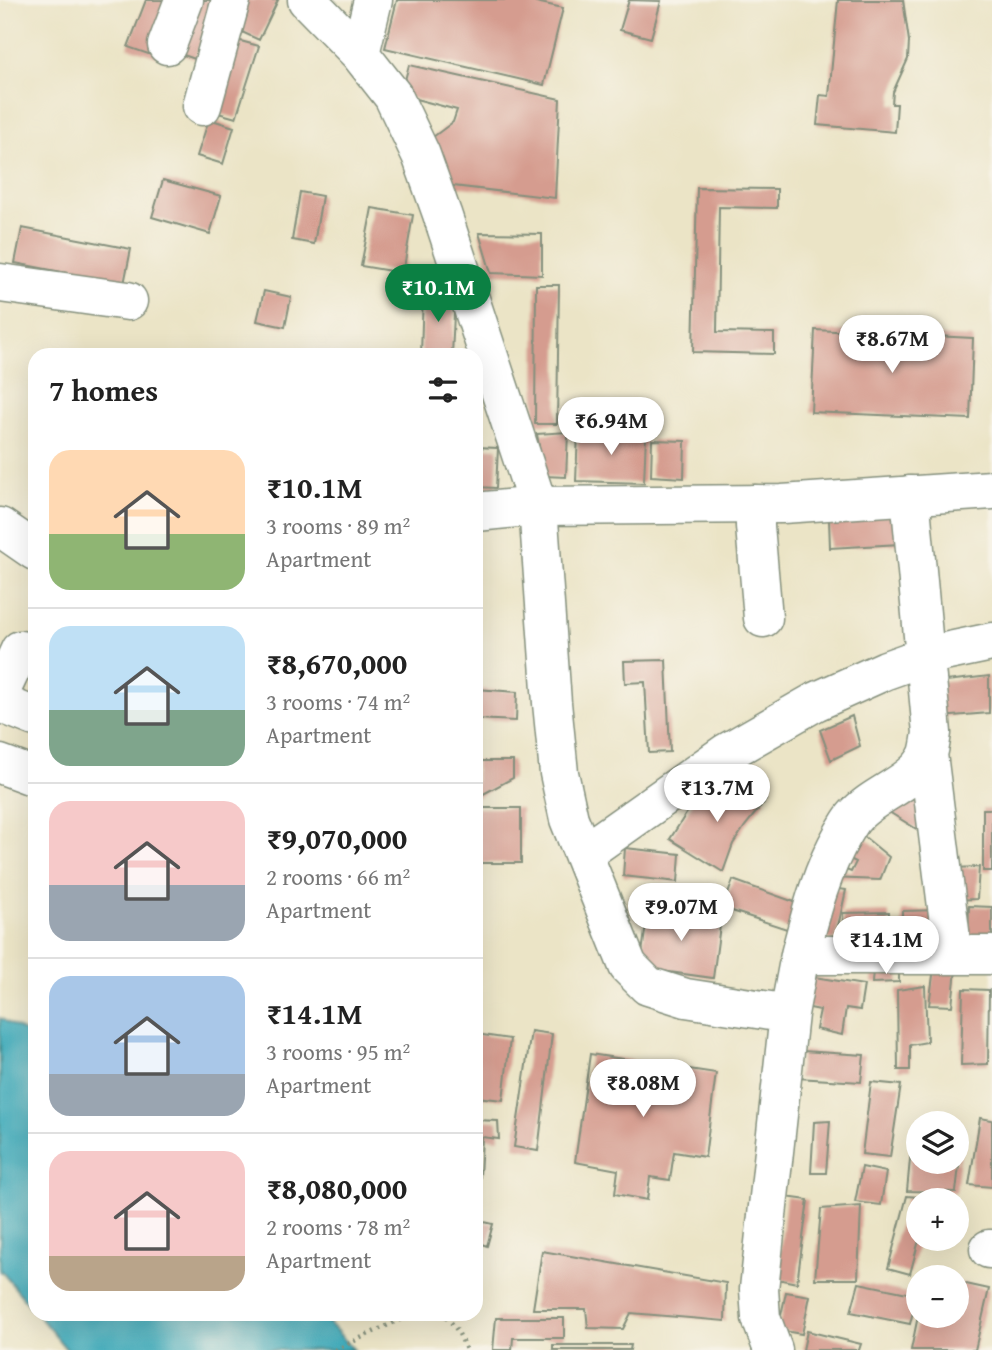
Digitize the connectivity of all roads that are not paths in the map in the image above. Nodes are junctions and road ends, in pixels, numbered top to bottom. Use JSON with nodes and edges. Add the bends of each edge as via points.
{"nodes":[{"id":1,"x":184,"y":0,"type":"edge"},
{"id":2,"x":231,"y":0,"type":"edge"},
{"id":3,"x":307,"y":0,"type":"edge"},
{"id":4,"x":373,"y":0,"type":"edge"},
{"id":5,"x":167,"y":45,"type":"dead end"},
{"id":6,"x":360,"y":54,"type":"junction"},
{"id":7,"x":202,"y":106,"type":"dead end"},
{"id":8,"x":0,"y":283,"type":"edge"},
{"id":9,"x":128,"y":301,"type":"dead end"},
{"id":10,"x":992,"y":490,"type":"edge"},
{"id":11,"x":911,"y":495,"type":"junction"},
{"id":12,"x":755,"y":504,"type":"junction"},
{"id":13,"x":538,"y":506,"type":"junction"},
{"id":14,"x":483,"y":511,"type":"edge"},
{"id":15,"x":0,"y":527,"type":"edge"},
{"id":16,"x":28,"y":546,"type":"edge"},
{"id":17,"x":763,"y":618,"type":"dead end"},
{"id":18,"x":992,"y":642,"type":"edge"},
{"id":19,"x":14,"y":647,"type":"edge"},
{"id":20,"x":925,"y":656,"type":"junction"},
{"id":21,"x":0,"y":693,"type":"edge"},
{"id":22,"x":0,"y":703,"type":"edge"},
{"id":23,"x":28,"y":713,"type":"edge"},
{"id":24,"x":928,"y":754,"type":"junction"},
{"id":25,"x":0,"y":764,"type":"edge"},
{"id":26,"x":28,"y":774,"type":"edge"},
{"id":27,"x":583,"y":854,"type":"junction"},
{"id":28,"x":800,"y":955,"type":"junction"},
{"id":29,"x":953,"y":955,"type":"junction"},
{"id":30,"x":992,"y":955,"type":"edge"},
{"id":31,"x":789,"y":1014,"type":"junction"},
{"id":32,"x":773,"y":1350,"type":"edge"}],
"edges":[{"from":1,"to":5,"type":"street"},
{"from":2,"to":7,"type":"street"},
{"from":3,"to":6,"type":"street"},
{"from":4,"to":6,"type":"street"},
{"from":6,"to":13,"type":"street","via":[[393,96],[421,155]]},
{"from":8,"to":9,"type":"street"},
{"from":10,"to":11,"type":"street"},
{"from":11,"to":12,"type":"street"},
{"from":11,"to":20,"type":"street"},
{"from":12,"to":13,"type":"street"},
{"from":12,"to":17,"type":"street"},
{"from":13,"to":14,"type":"street"},
{"from":13,"to":27,"type":"street","via":[[559,773]]},
{"from":15,"to":16,"type":"street"},
{"from":18,"to":20,"type":"street"},
{"from":19,"to":21,"type":"street"},
{"from":20,"to":24,"type":"street","via":[[932,733]]},
{"from":20,"to":27,"type":"street","via":[[815,702],[726,754]]},
{"from":22,"to":23,"type":"street"},
{"from":24,"to":28,"type":"street","via":[[913,774],[854,816],[820,882]]},
{"from":24,"to":29,"type":"street"},
{"from":25,"to":26,"type":"street"},
{"from":27,"to":31,"type":"street","via":[[628,966],[648,986],[686,998]]},
{"from":28,"to":29,"type":"street"},
{"from":28,"to":31,"type":"street"},
{"from":29,"to":30,"type":"street"},
{"from":31,"to":32,"type":"street","via":[[759,1289],[761,1318]]}]}
